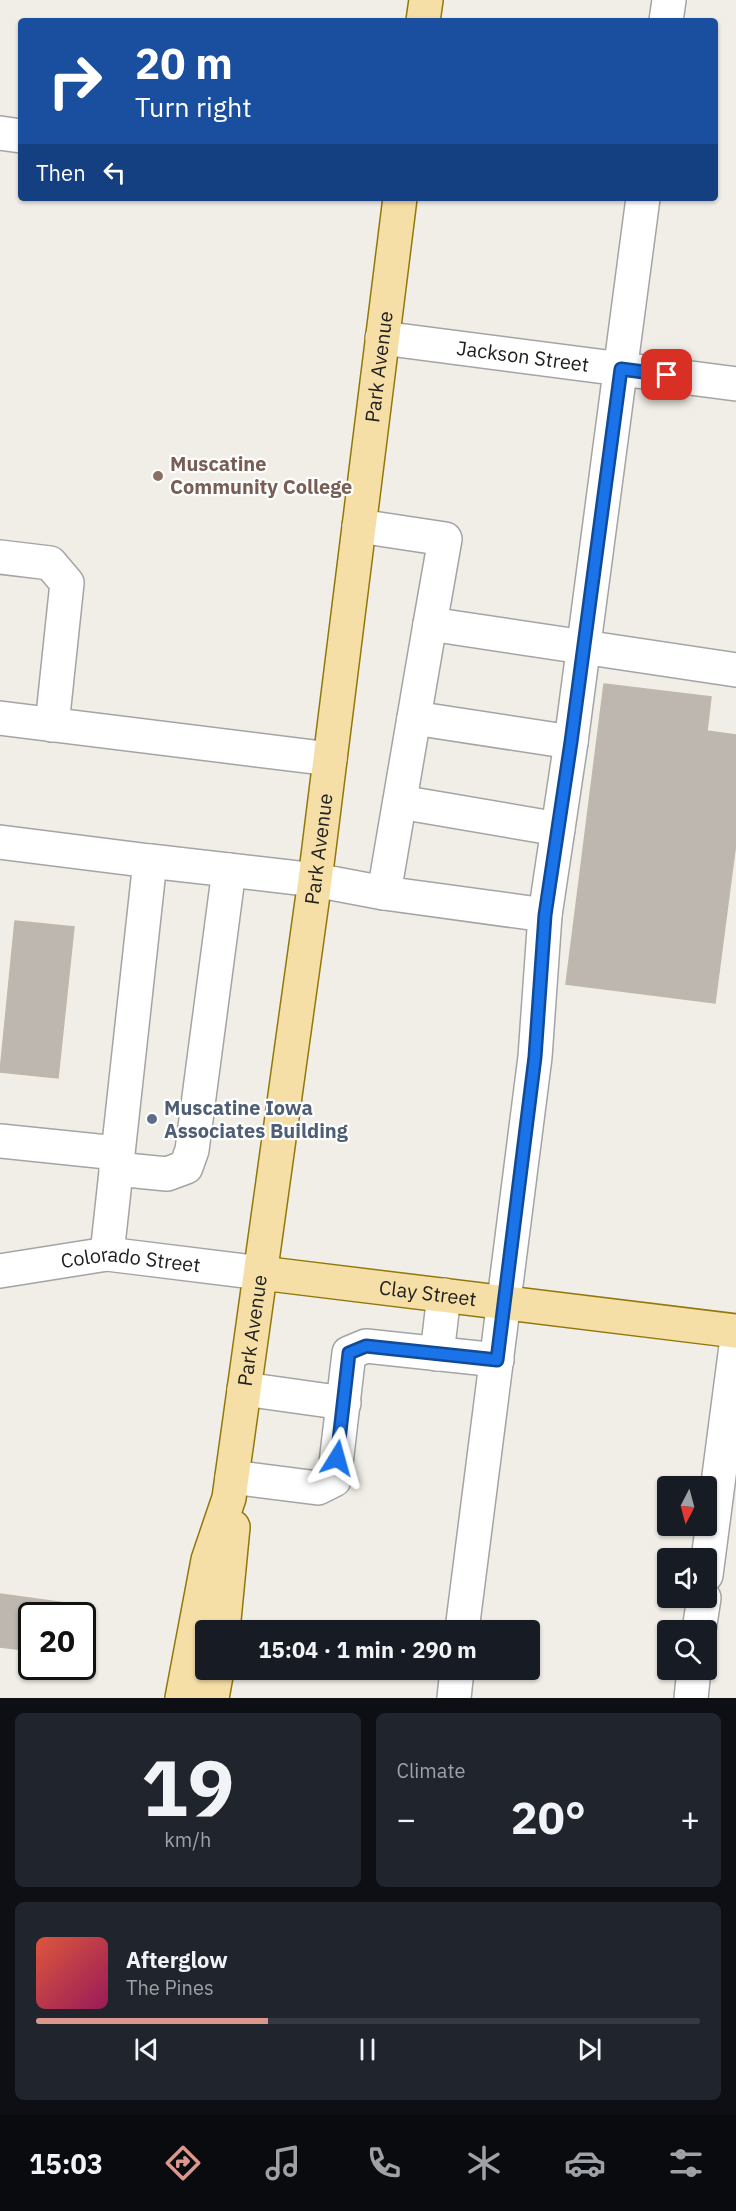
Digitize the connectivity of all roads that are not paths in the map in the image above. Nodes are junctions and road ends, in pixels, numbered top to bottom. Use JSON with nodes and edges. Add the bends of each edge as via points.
{"nodes":[{"id":1,"x":426,"y":0,"type":"edge"},
{"id":2,"x":669,"y":0,"type":"edge"},
{"id":3,"x":423,"y":18,"type":"edge"},
{"id":4,"x":666,"y":18,"type":"edge"},
{"id":5,"x":0,"y":133,"type":"edge"},
{"id":6,"x":18,"y":136,"type":"edge"},
{"id":7,"x":400,"y":201,"type":"edge"},
{"id":8,"x":643,"y":201,"type":"edge"},
{"id":9,"x":382,"y":338,"type":"junction"},
{"id":10,"x":621,"y":369,"type":"junction"},
{"id":11,"x":736,"y":384,"type":"edge"},
{"id":12,"x":359,"y":526,"type":"junction"},
{"id":13,"x":0,"y":557,"type":"edge"},
{"id":14,"x":430,"y":624,"type":"junction"},
{"id":15,"x":584,"y":646,"type":"junction"},
{"id":16,"x":736,"y":670,"type":"edge"},
{"id":17,"x":0,"y":718,"type":"edge"},
{"id":18,"x":414,"y":718,"type":"junction"},
{"id":19,"x":52,"y":724,"type":"junction"},
{"id":20,"x":571,"y":742,"type":"junction"},
{"id":21,"x":330,"y":759,"type":"junction"},
{"id":22,"x":399,"y":802,"type":"junction"},
{"id":23,"x":558,"y":829,"type":"junction"},
{"id":24,"x":0,"y":842,"type":"edge"},
{"id":25,"x":150,"y":861,"type":"junction"},
{"id":26,"x":229,"y":870,"type":"junction"},
{"id":27,"x":315,"y":880,"type":"junction"},
{"id":28,"x":384,"y":893,"type":"junction"},
{"id":29,"x":545,"y":915,"type":"junction"},
{"id":30,"x":0,"y":1141,"type":"edge"},
{"id":31,"x":116,"y":1161,"type":"junction"},
{"id":32,"x":107,"y":1254,"type":"junction"},
{"id":33,"x":0,"y":1271,"type":"edge"},
{"id":34,"x":261,"y":1273,"type":"junction"},
{"id":35,"x":444,"y":1296,"type":"junction"},
{"id":36,"x":504,"y":1303,"type":"junction"},
{"id":37,"x":736,"y":1331,"type":"edge"},
{"id":38,"x":736,"y":1346,"type":"edge"},
{"id":39,"x":437,"y":1354,"type":"junction"},
{"id":40,"x":497,"y":1360,"type":"junction"},
{"id":41,"x":244,"y":1389,"type":"junction"},
{"id":42,"x":344,"y":1403,"type":"junction"},
{"id":43,"x":230,"y":1488,"type":"junction"},
{"id":44,"x":710,"y":1548,"type":"edge"},
{"id":45,"x":224,"y":1620,"type":"edge"},
{"id":46,"x":463,"y":1620,"type":"edge"},
{"id":47,"x":215,"y":1680,"type":"edge"},
{"id":48,"x":456,"y":1680,"type":"edge"},
{"id":49,"x":693,"y":1680,"type":"edge"},
{"id":50,"x":182,"y":1698,"type":"edge"},
{"id":51,"x":212,"y":1698,"type":"edge"},
{"id":52,"x":454,"y":1698,"type":"edge"},
{"id":53,"x":691,"y":1698,"type":"edge"}],
"edges":[{"from":1,"to":3,"type":"main road"},
{"from":2,"to":4,"type":"street"},
{"from":5,"to":6,"type":"street"},
{"from":7,"to":9,"type":"main road","name":"Park Avenue"},
{"from":8,"to":10,"type":"street"},
{"from":9,"to":10,"type":"street","name":"Jackson Street"},
{"from":9,"to":12,"type":"main road","name":"Park Avenue"},
{"from":10,"to":11,"type":"street","name":"Jackson Street"},
{"from":10,"to":15,"type":"street"},
{"from":12,"to":14,"type":"street","via":[[445,539]]},
{"from":12,"to":21,"type":"main road","name":"Park Avenue"},
{"from":13,"to":19,"type":"street","via":[[50,563],[68,583]]},
{"from":14,"to":15,"type":"street"},
{"from":14,"to":18,"type":"street"},
{"from":15,"to":16,"type":"street"},
{"from":15,"to":20,"type":"street"},
{"from":17,"to":19,"type":"street"},
{"from":18,"to":20,"type":"street"},
{"from":18,"to":22,"type":"street"},
{"from":19,"to":21,"type":"street"},
{"from":20,"to":23,"type":"street"},
{"from":21,"to":27,"type":"main road","name":"Park Avenue"},
{"from":22,"to":23,"type":"street"},
{"from":22,"to":28,"type":"street"},
{"from":23,"to":29,"type":"street"},
{"from":24,"to":25,"type":"street"},
{"from":25,"to":26,"type":"street"},
{"from":25,"to":31,"type":"street"},
{"from":26,"to":27,"type":"street"},
{"from":26,"to":31,"type":"street","via":[[192,1150],[186,1167],[166,1174]]},
{"from":27,"to":28,"type":"street"},
{"from":27,"to":34,"type":"main road","name":"Park Avenue"},
{"from":28,"to":29,"type":"street"},
{"from":29,"to":36,"type":"street","via":[[535,1057]]},
{"from":30,"to":31,"type":"street"},
{"from":31,"to":32,"type":"street"},
{"from":32,"to":33,"type":"street","name":"Colorado Street"},
{"from":32,"to":34,"type":"street","name":"Colorado Street"},
{"from":34,"to":35,"type":"main road","name":"Clay Street"},
{"from":34,"to":41,"type":"main road","name":"Park Avenue"},
{"from":35,"to":36,"type":"main road","name":"Clay Street"},
{"from":35,"to":39,"type":"street"},
{"from":36,"to":37,"type":"main road","name":"Clay Street"},
{"from":36,"to":40,"type":"street"},
{"from":38,"to":44,"type":"street"},
{"from":39,"to":40,"type":"street"},
{"from":39,"to":42,"type":"street","via":[[366,1346],[349,1353]]},
{"from":40,"to":46,"type":"street"},
{"from":41,"to":42,"type":"street"},
{"from":41,"to":43,"type":"main road","name":"Park Avenue"},
{"from":42,"to":43,"type":"street","via":[[334,1480],[318,1488]]},
{"from":43,"to":45,"type":"main road","name":"Park Avenue","via":[[233,1525]]},
{"from":43,"to":50,"type":"main road","name":"Park Avenue","via":[[208,1560]]},
{"from":47,"to":51,"type":"main road"},
{"from":48,"to":52,"type":"street"},
{"from":49,"to":53,"type":"street"}]}
